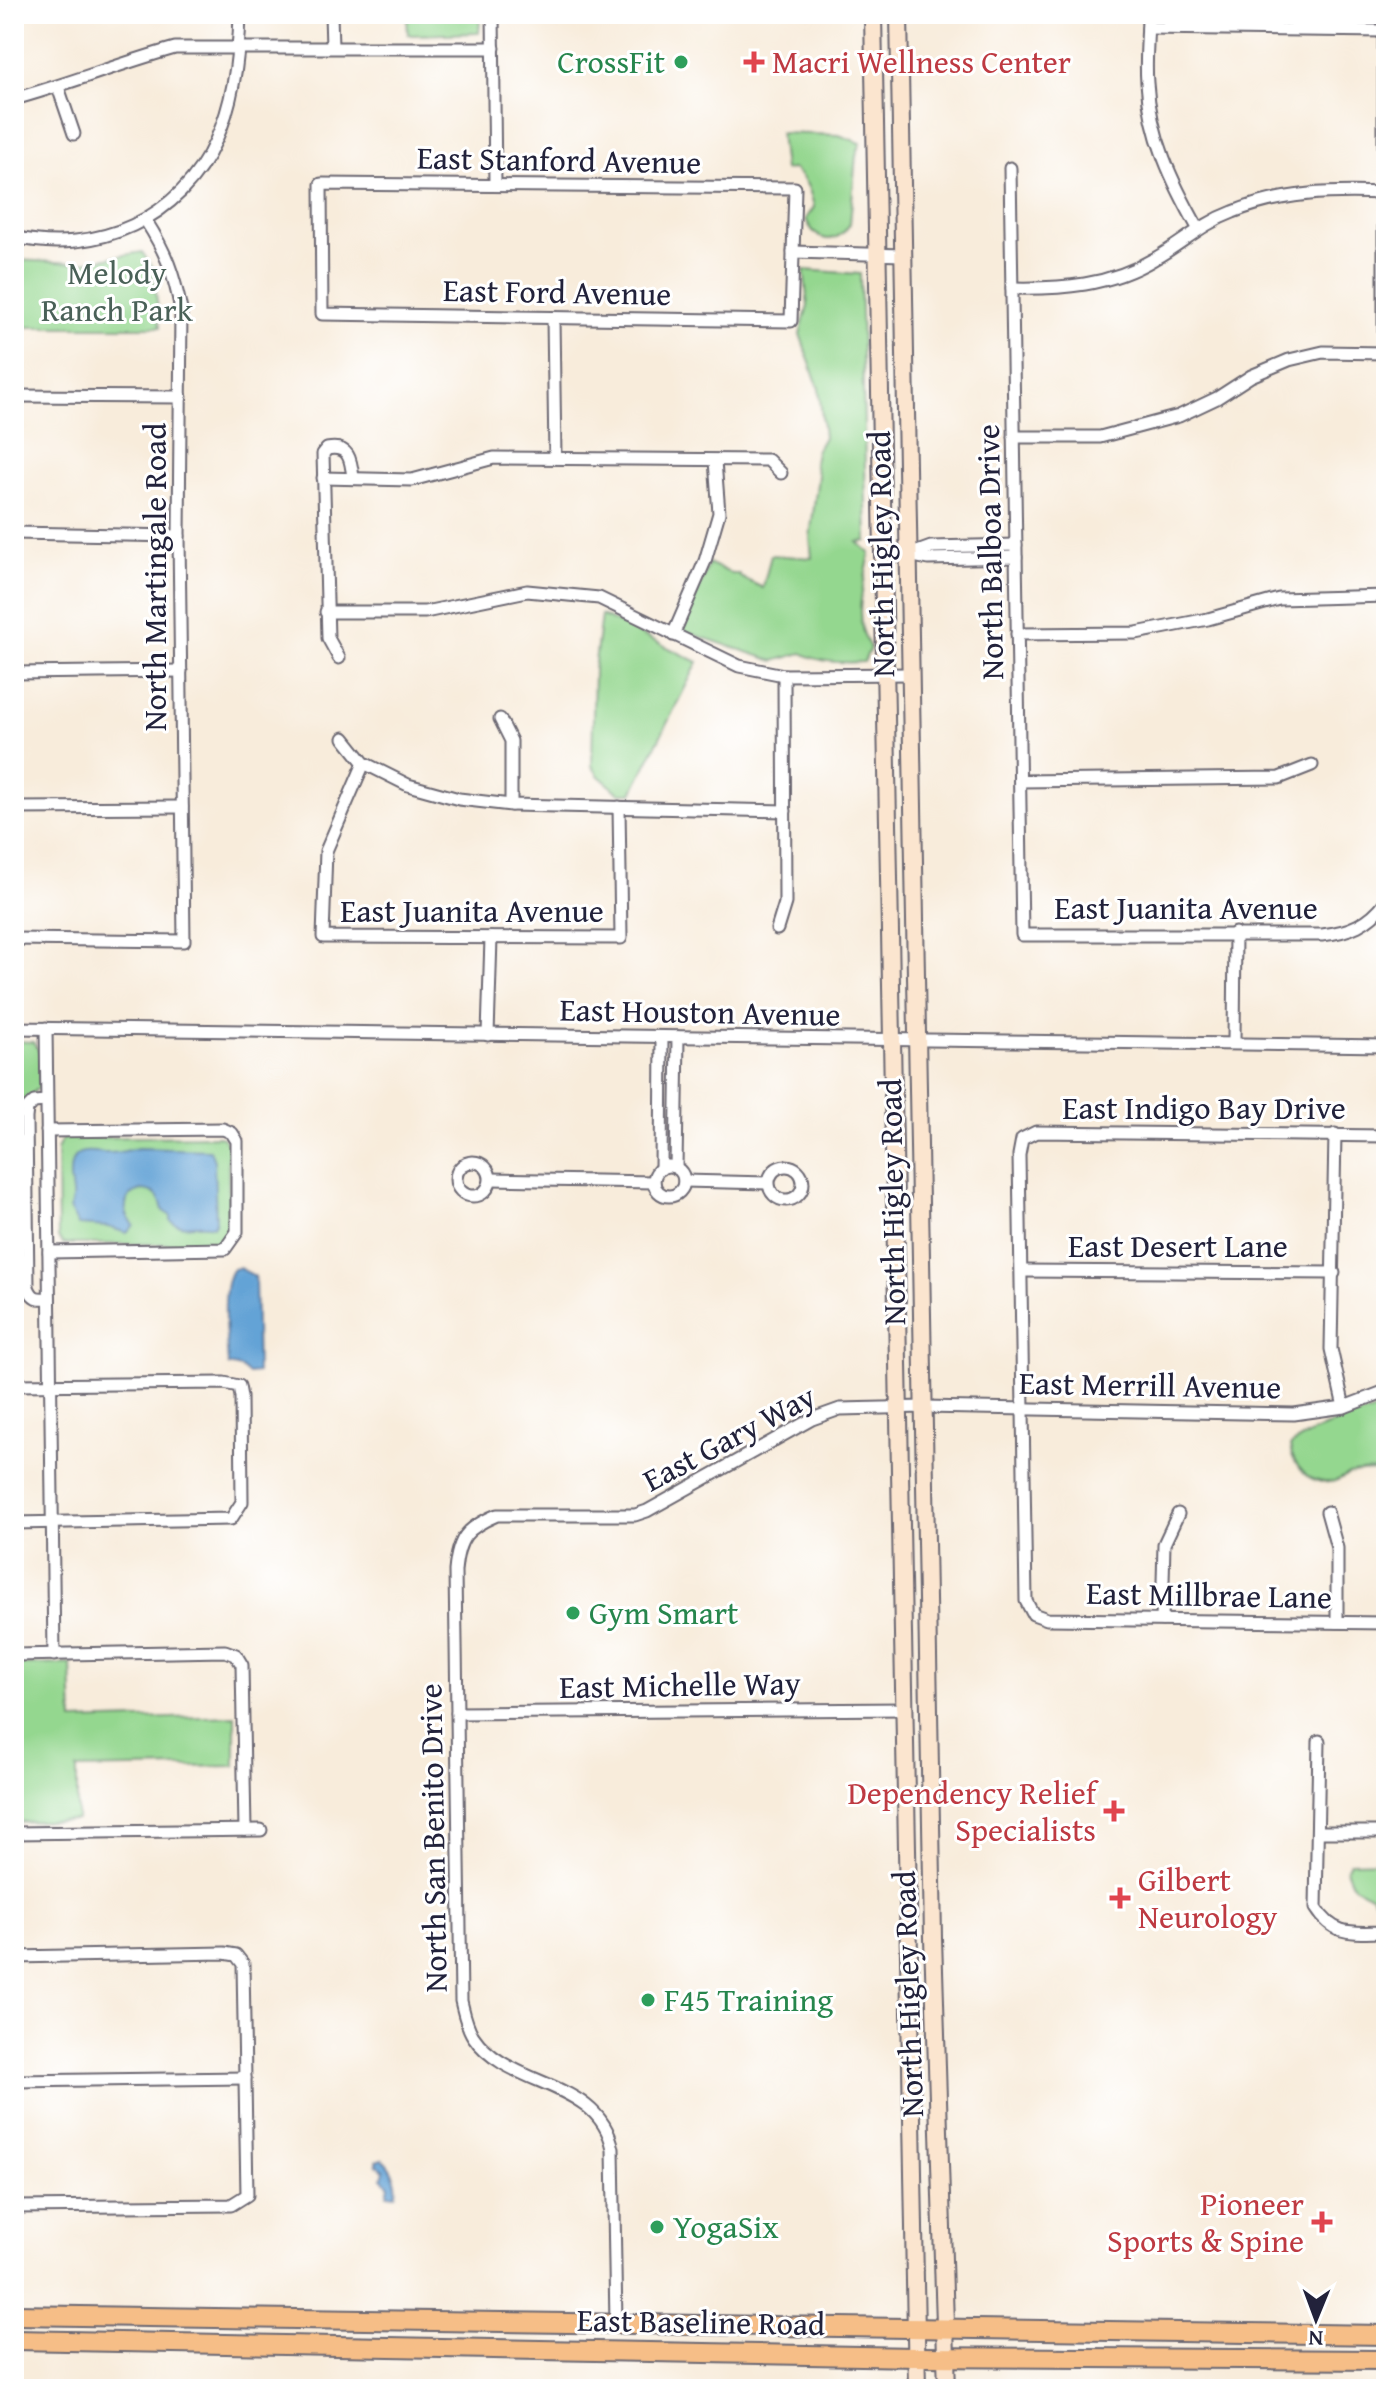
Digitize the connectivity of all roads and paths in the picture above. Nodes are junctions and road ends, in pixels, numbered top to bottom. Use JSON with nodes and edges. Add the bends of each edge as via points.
{"nodes":[{"id":1,"x":240,"y":14,"type":"edge"},
{"id":2,"x":331,"y":14,"type":"edge"},
{"id":3,"x":493,"y":14,"type":"edge"},
{"id":4,"x":873,"y":14,"type":"edge"},
{"id":5,"x":899,"y":14,"type":"edge"},
{"id":6,"x":1148,"y":14,"type":"edge"},
{"id":7,"x":1384,"y":14,"type":"edge"},
{"id":8,"x":1148,"y":28,"type":"junction"},
{"id":9,"x":1385,"y":31,"type":"edge"},
{"id":10,"x":238,"y":47,"type":"junction"},
{"id":11,"x":332,"y":47,"type":"junction"},
{"id":12,"x":494,"y":48,"type":"junction"},
{"id":13,"x":899,"y":71,"type":"junction"},
{"id":14,"x":874,"y":72,"type":"junction"},
{"id":15,"x":58,"y":87,"type":"junction"},
{"id":16,"x":14,"y":99,"type":"edge"},
{"id":17,"x":74,"y":134,"type":"dead end"},
{"id":18,"x":1010,"y":168,"type":"dead end"},
{"id":19,"x":495,"y":185,"type":"junction"},
{"id":20,"x":1384,"y":193,"type":"junction"},
{"id":21,"x":146,"y":221,"type":"junction"},
{"id":22,"x":1198,"y":228,"type":"junction"},
{"id":23,"x":14,"y":237,"type":"edge"},
{"id":24,"x":793,"y":252,"type":"junction"},
{"id":25,"x":878,"y":254,"type":"junction"},
{"id":26,"x":903,"y":255,"type":"junction"},
{"id":27,"x":1385,"y":275,"type":"edge"},
{"id":28,"x":1012,"y":288,"type":"junction"},
{"id":29,"x":322,"y":314,"type":"joint"},
{"id":30,"x":553,"y":318,"type":"junction"},
{"id":31,"x":14,"y":396,"type":"edge"},
{"id":32,"x":181,"y":397,"type":"junction"},
{"id":33,"x":1014,"y":437,"type":"junction"},
{"id":34,"x":555,"y":457,"type":"junction"},
{"id":35,"x":715,"y":461,"type":"junction"},
{"id":36,"x":781,"y":473,"type":"dead end"},
{"id":37,"x":323,"y":478,"type":"junction"},
{"id":38,"x":353,"y":478,"type":"junction"},
{"id":39,"x":14,"y":533,"type":"edge"},
{"id":40,"x":179,"y":536,"type":"junction"},
{"id":41,"x":1016,"y":551,"type":"junction"},
{"id":42,"x":909,"y":555,"type":"junction"},
{"id":43,"x":884,"y":556,"type":"junction"},
{"id":44,"x":1386,"y":596,"type":"edge"},
{"id":45,"x":326,"y":612,"type":"junction"},
{"id":46,"x":1017,"y":634,"type":"junction"},
{"id":47,"x":673,"y":635,"type":"junction"},
{"id":48,"x":339,"y":658,"type":"dead end"},
{"id":49,"x":181,"y":671,"type":"junction"},
{"id":50,"x":14,"y":673,"type":"edge"},
{"id":51,"x":911,"y":674,"type":"junction"},
{"id":52,"x":784,"y":675,"type":"junction"},
{"id":53,"x":886,"y":675,"type":"junction"},
{"id":54,"x":500,"y":719,"type":"dead end"},
{"id":55,"x":344,"y":738,"type":"dead end"},
{"id":56,"x":364,"y":763,"type":"junction"},
{"id":57,"x":1312,"y":765,"type":"dead end"},
{"id":58,"x":1020,"y":781,"type":"junction"},
{"id":59,"x":511,"y":805,"type":"junction"},
{"id":60,"x":182,"y":807,"type":"junction"},
{"id":61,"x":619,"y":807,"type":"junction"},
{"id":62,"x":14,"y":808,"type":"edge"},
{"id":63,"x":785,"y":811,"type":"junction"},
{"id":64,"x":1386,"y":901,"type":"edge"},
{"id":65,"x":777,"y":929,"type":"dead end"},
{"id":66,"x":1235,"y":933,"type":"junction"},
{"id":67,"x":1022,"y":935,"type":"joint"},
{"id":68,"x":491,"y":938,"type":"junction"},
{"id":69,"x":14,"y":939,"type":"edge"},
{"id":70,"x":14,"y":1028,"type":"edge"},
{"id":71,"x":46,"y":1028,"type":"junction"},
{"id":72,"x":488,"y":1035,"type":"junction"},
{"id":73,"x":662,"y":1037,"type":"junction"},
{"id":74,"x":678,"y":1037,"type":"junction"},
{"id":75,"x":893,"y":1040,"type":"junction"},
{"id":76,"x":917,"y":1040,"type":"junction"},
{"id":77,"x":1234,"y":1042,"type":"junction"},
{"id":78,"x":1386,"y":1046,"type":"edge"},
{"id":79,"x":46,"y":1101,"type":"junction"},
{"id":80,"x":47,"y":1131,"type":"junction"},
{"id":81,"x":1335,"y":1134,"type":"junction"},
{"id":82,"x":1386,"y":1136,"type":"edge"},
{"id":83,"x":676,"y":1168,"type":"junction"},
{"id":84,"x":661,"y":1169,"type":"junction"},
{"id":85,"x":491,"y":1179,"type":"dead end"},
{"id":86,"x":684,"y":1181,"type":"junction"},
{"id":87,"x":654,"y":1182,"type":"junction"},
{"id":88,"x":768,"y":1183,"type":"dead end"},
{"id":89,"x":49,"y":1252,"type":"junction"},
{"id":90,"x":1022,"y":1271,"type":"junction"},
{"id":91,"x":1334,"y":1273,"type":"junction"},
{"id":92,"x":49,"y":1298,"type":"junction"},
{"id":93,"x":50,"y":1384,"type":"junction"},
{"id":94,"x":14,"y":1385,"type":"edge"},
{"id":95,"x":1386,"y":1391,"type":"edge"},
{"id":96,"x":911,"y":1407,"type":"junction"},
{"id":97,"x":1344,"y":1407,"type":"junction"},
{"id":98,"x":1023,"y":1409,"type":"junction"},
{"id":99,"x":1327,"y":1512,"type":"dead end"},
{"id":100,"x":1178,"y":1514,"type":"dead end"},
{"id":101,"x":14,"y":1523,"type":"edge"},
{"id":102,"x":52,"y":1523,"type":"junction"},
{"id":103,"x":477,"y":1523,"type":"joint"},
{"id":104,"x":1162,"y":1620,"type":"junction"},
{"id":105,"x":1337,"y":1622,"type":"junction"},
{"id":106,"x":1386,"y":1623,"type":"edge"},
{"id":107,"x":14,"y":1655,"type":"edge"},
{"id":108,"x":54,"y":1655,"type":"junction"},
{"id":109,"x":904,"y":1709,"type":"junction"},
{"id":110,"x":929,"y":1709,"type":"junction"},
{"id":111,"x":457,"y":1713,"type":"junction"},
{"id":112,"x":1319,"y":1741,"type":"dead end"},
{"id":113,"x":245,"y":1830,"type":"junction"},
{"id":114,"x":261,"y":1830,"type":"dead end"},
{"id":115,"x":1318,"y":1832,"type":"junction"},
{"id":116,"x":1386,"y":1832,"type":"edge"},
{"id":117,"x":14,"y":1833,"type":"edge"},
{"id":118,"x":1386,"y":1932,"type":"edge"},
{"id":119,"x":14,"y":1957,"type":"edge"},
{"id":120,"x":936,"y":2028,"type":"junction"},
{"id":121,"x":910,"y":2029,"type":"junction"},
{"id":122,"x":245,"y":2078,"type":"junction"},
{"id":123,"x":14,"y":2081,"type":"edge"},
{"id":124,"x":14,"y":2207,"type":"edge"},
{"id":125,"x":14,"y":2315,"type":"edge"},
{"id":126,"x":277,"y":2319,"type":"junction"},
{"id":127,"x":616,"y":2324,"type":"junction"},
{"id":128,"x":915,"y":2328,"type":"junction"},
{"id":129,"x":946,"y":2328,"type":"junction"},
{"id":130,"x":1250,"y":2333,"type":"junction"},
{"id":131,"x":1386,"y":2335,"type":"edge"},
{"id":132,"x":14,"y":2340,"type":"edge"},
{"id":133,"x":277,"y":2345,"type":"junction"},
{"id":134,"x":615,"y":2350,"type":"junction"},
{"id":135,"x":916,"y":2357,"type":"junction"},
{"id":136,"x":946,"y":2358,"type":"junction"},
{"id":137,"x":1250,"y":2358,"type":"junction"},
{"id":138,"x":1386,"y":2360,"type":"edge"},
{"id":139,"x":917,"y":2389,"type":"edge"},
{"id":140,"x":947,"y":2389,"type":"edge"}],
"edges":[{"from":1,"to":10,"type":"street"},
{"from":2,"to":11,"type":"street"},
{"from":3,"to":12,"type":"street"},
{"from":4,"to":14,"type":"main road","name":"North Higley Road"},
{"from":5,"to":13,"type":"main road","name":"North Higley Road"},
{"from":6,"to":8,"type":"street"},
{"from":7,"to":9,"type":"street"},
{"from":8,"to":9,"type":"street"},
{"from":8,"to":22,"type":"street","via":[[1151,118],[1173,185]]},
{"from":9,"to":20,"type":"street"},
{"from":10,"to":11,"type":"street"},
{"from":10,"to":15,"type":"street","via":[[175,48]]},
{"from":10,"to":21,"type":"street","via":[[227,109],[210,153],[187,184]]},
{"from":11,"to":12,"type":"street"},
{"from":12,"to":19,"type":"street"},
{"from":13,"to":14,"type":"main road"},
{"from":13,"to":26,"type":"main road","name":"North Higley Road"},
{"from":14,"to":25,"type":"main road","name":"North Higley Road"},
{"from":15,"to":16,"type":"street"},
{"from":15,"to":17,"type":"street"},
{"from":18,"to":28,"type":"street","name":"North Balboa Drive"},
{"from":19,"to":24,"type":"street","name":"East Stanford Avenue","via":[[795,188]]},
{"from":19,"to":29,"type":"street","name":"East Stanford Avenue","via":[[321,184]]},
{"from":20,"to":22,"type":"street","via":[[1293,195]]},
{"from":20,"to":27,"type":"street"},
{"from":21,"to":23,"type":"street","via":[[103,238],[68,243]]},
{"from":21,"to":32,"type":"street","name":"North Martingale Road","via":[[175,277],[181,310]]},
{"from":22,"to":28,"type":"street","via":[[1124,274],[1060,289]]},
{"from":24,"to":25,"type":"street"},
{"from":24,"to":30,"type":"street","name":"East Ford Avenue","via":[[791,321]]},
{"from":25,"to":26,"type":"street"},
{"from":25,"to":43,"type":"main road","name":"North Higley Road"},
{"from":26,"to":42,"type":"main road","name":"North Higley Road"},
{"from":27,"to":33,"type":"street","via":[[1384,353],[1323,352],[1289,360],[1179,416],[1100,437]]},
{"from":28,"to":33,"type":"street","name":"North Balboa Drive"},
{"from":29,"to":30,"type":"street","name":"East Ford Avenue"},
{"from":30,"to":34,"type":"street"},
{"from":31,"to":32,"type":"street"},
{"from":32,"to":40,"type":"street","name":"North Martingale Road"},
{"from":33,"to":41,"type":"street","name":"North Balboa Drive"},
{"from":34,"to":35,"type":"street"},
{"from":34,"to":38,"type":"street","via":[[494,458],[412,480]]},
{"from":35,"to":36,"type":"street","via":[[768,460]]},
{"from":35,"to":47,"type":"street","via":[[719,513]]},
{"from":37,"to":38,"type":"street"},
{"from":37,"to":38,"type":"street","via":[[323,454],[337,447],[351,458]]},
{"from":37,"to":45,"type":"street"},
{"from":39,"to":40,"type":"street"},
{"from":40,"to":49,"type":"street","name":"North Martingale Road"},
{"from":41,"to":42,"type":"street","via":[[931,547]]},
{"from":41,"to":46,"type":"street","name":"North Balboa Drive"},
{"from":42,"to":43,"type":"street"},
{"from":42,"to":51,"type":"main road","name":"North Higley Road"},
{"from":43,"to":53,"type":"main road","name":"North Higley Road"},
{"from":44,"to":46,"type":"street","via":[[1279,599],[1136,633]]},
{"from":45,"to":47,"type":"street","via":[[425,612],[527,591],[599,598]]},
{"from":45,"to":48,"type":"street","via":[[328,638]]},
{"from":46,"to":58,"type":"street","name":"North Balboa Drive"},
{"from":47,"to":52,"type":"street","via":[[739,666]]},
{"from":49,"to":50,"type":"street"},
{"from":49,"to":60,"type":"street","name":"North Martingale Road"},
{"from":51,"to":53,"type":"street"},
{"from":51,"to":76,"type":"main road","name":"North Higley Road"},
{"from":52,"to":53,"type":"street"},
{"from":52,"to":63,"type":"street"},
{"from":53,"to":75,"type":"main road","name":"North Higley Road"},
{"from":54,"to":59,"type":"street","via":[[511,741]]},
{"from":55,"to":56,"type":"street"},
{"from":56,"to":59,"type":"street","via":[[408,785],[459,799]]},
{"from":56,"to":68,"type":"street","name":"East Juanita Avenue","via":[[326,851],[323,937]]},
{"from":57,"to":58,"type":"street","via":[[1279,778]]},
{"from":58,"to":67,"type":"street","name":"North Balboa Drive"},
{"from":59,"to":61,"type":"street"},
{"from":60,"to":62,"type":"street"},
{"from":60,"to":69,"type":"street","name":"North Martingale Road","via":[[184,941]]},
{"from":61,"to":63,"type":"street"},
{"from":61,"to":68,"type":"street","name":"East Juanita Avenue","via":[[621,938]]},
{"from":63,"to":65,"type":"street","via":[[785,903]]},
{"from":64,"to":66,"type":"street","name":"East Juanita Avenue","via":[[1375,915],[1342,933]]},
{"from":66,"to":67,"type":"street","name":"East Juanita Avenue"},
{"from":66,"to":77,"type":"street"},
{"from":68,"to":72,"type":"street"},
{"from":70,"to":71,"type":"street","name":"East Houston Avenue"},
{"from":71,"to":72,"type":"street","name":"East Houston Avenue"},
{"from":71,"to":79,"type":"street"},
{"from":72,"to":73,"type":"street","name":"East Houston Avenue"},
{"from":73,"to":74,"type":"street","name":"East Houston Avenue"},
{"from":73,"to":84,"type":"street"},
{"from":74,"to":75,"type":"street","name":"East Houston Avenue"},
{"from":74,"to":83,"type":"street"},
{"from":75,"to":76,"type":"street","name":"East Houston Avenue"},
{"from":75,"to":96,"type":"main road","name":"North Higley Road"},
{"from":76,"to":77,"type":"street","name":"East Houston Avenue"},
{"from":76,"to":96,"type":"main road","name":"North Higley Road"},
{"from":77,"to":78,"type":"street","name":"East Houston Avenue"},
{"from":79,"to":80,"type":"street"},
{"from":79,"to":92,"type":"street","via":[[34,1102],[26,1118],[28,1287],[37,1299]]},
{"from":80,"to":89,"type":"street"},
{"from":80,"to":89,"type":"street","via":[[223,1129],[237,1141],[237,1232],[225,1249]]},
{"from":81,"to":82,"type":"street","name":"East Indigo Bay Drive"},
{"from":81,"to":90,"type":"street","name":"East Indigo Bay Drive","via":[[1036,1132],[1022,1139],[1019,1155]]},
{"from":81,"to":91,"type":"street"},
{"from":83,"to":84,"type":"street"},
{"from":83,"to":86,"type":"street"},
{"from":84,"to":87,"type":"street"},
{"from":85,"to":87,"type":"street"},
{"from":86,"to":87,"type":"street","via":[[678,1193],[669,1196]]},
{"from":86,"to":88,"type":"street"},
{"from":89,"to":92,"type":"street"},
{"from":90,"to":91,"type":"street","name":"East Desert Lane"},
{"from":90,"to":98,"type":"street"},
{"from":91,"to":97,"type":"street","via":[[1331,1349]]},
{"from":92,"to":93,"type":"street"},
{"from":93,"to":94,"type":"street"},
{"from":93,"to":102,"type":"street"},
{"from":93,"to":102,"type":"street","via":[[224,1383],[239,1386],[241,1397],[242,1502],[231,1519]]},
{"from":95,"to":97,"type":"street","name":"East Merrill Avenue"},
{"from":96,"to":98,"type":"street","name":"East Merrill Avenue"},
{"from":96,"to":103,"type":"street","name":"East Gary Way","via":[[823,1414],[635,1515],[497,1515]]},
{"from":96,"to":109,"type":"main road","name":"North Higley Road"},
{"from":96,"to":110,"type":"main road","name":"North Higley Road"},
{"from":97,"to":98,"type":"street","name":"East Merrill Avenue","via":[[1272,1414]]},
{"from":98,"to":104,"type":"street","name":"East Millbrae Lane","via":[[1026,1601],[1033,1614],[1047,1619]]},
{"from":99,"to":105,"type":"street","via":[[1337,1548]]},
{"from":100,"to":104,"type":"street","via":[[1164,1544]]},
{"from":101,"to":102,"type":"street"},
{"from":102,"to":108,"type":"street"},
{"from":103,"to":111,"type":"street","name":"North San Benito Drive","via":[[457,1549]]},
{"from":104,"to":105,"type":"street","name":"East Millbrae Lane"},
{"from":105,"to":106,"type":"street","name":"East Millbrae Lane"},
{"from":107,"to":108,"type":"street"},
{"from":108,"to":113,"type":"street","via":[[236,1655],[242,1665]]},
{"from":109,"to":110,"type":"main road"},
{"from":109,"to":111,"type":"street","name":"East Michelle Way"},
{"from":109,"to":121,"type":"main road","name":"North Higley Road"},
{"from":110,"to":120,"type":"main road","name":"North Higley Road"},
{"from":111,"to":127,"type":"street","name":"North San Benito Drive","via":[[461,2001],[466,2022],[493,2057],[583,2102],[608,2131],[613,2149]]},
{"from":112,"to":115,"type":"street"},
{"from":113,"to":114,"type":"street"},
{"from":113,"to":117,"type":"street"},
{"from":115,"to":116,"type":"street"},
{"from":115,"to":118,"type":"street","via":[[1316,1908],[1325,1923],[1337,1930]]},
{"from":119,"to":122,"type":"street","via":[[236,1955],[243,1964]]},
{"from":120,"to":121,"type":"main road"},
{"from":120,"to":129,"type":"main road","name":"North Higley Road"},
{"from":121,"to":128,"type":"main road","name":"North Higley Road"},
{"from":122,"to":123,"type":"street"},
{"from":122,"to":124,"type":"street","via":[[247,2195],[240,2200],[231,2205]]},
{"from":125,"to":126,"type":"main road","name":"East Baseline Road"},
{"from":126,"to":127,"type":"main road","name":"East Baseline Road"},
{"from":126,"to":133,"type":"main road"},
{"from":127,"to":128,"type":"main road","name":"East Baseline Road"},
{"from":127,"to":134,"type":"main road"},
{"from":128,"to":129,"type":"main road","name":"East Baseline Road"},
{"from":128,"to":135,"type":"main road","name":"North Higley Road"},
{"from":129,"to":130,"type":"main road","name":"East Baseline Road"},
{"from":129,"to":136,"type":"main road","name":"North Higley Road"},
{"from":130,"to":131,"type":"main road","name":"East Baseline Road"},
{"from":130,"to":137,"type":"main road"},
{"from":132,"to":133,"type":"main road","name":"East Baseline Road"},
{"from":133,"to":134,"type":"main road","name":"East Baseline Road"},
{"from":134,"to":135,"type":"main road","name":"East Baseline Road"},
{"from":135,"to":136,"type":"main road","name":"East Baseline Road"},
{"from":135,"to":139,"type":"main road","name":"North Higley Road"},
{"from":136,"to":137,"type":"main road","name":"East Baseline Road"},
{"from":136,"to":140,"type":"main road","name":"North Higley Road"},
{"from":137,"to":138,"type":"main road","name":"East Baseline Road"}]}
